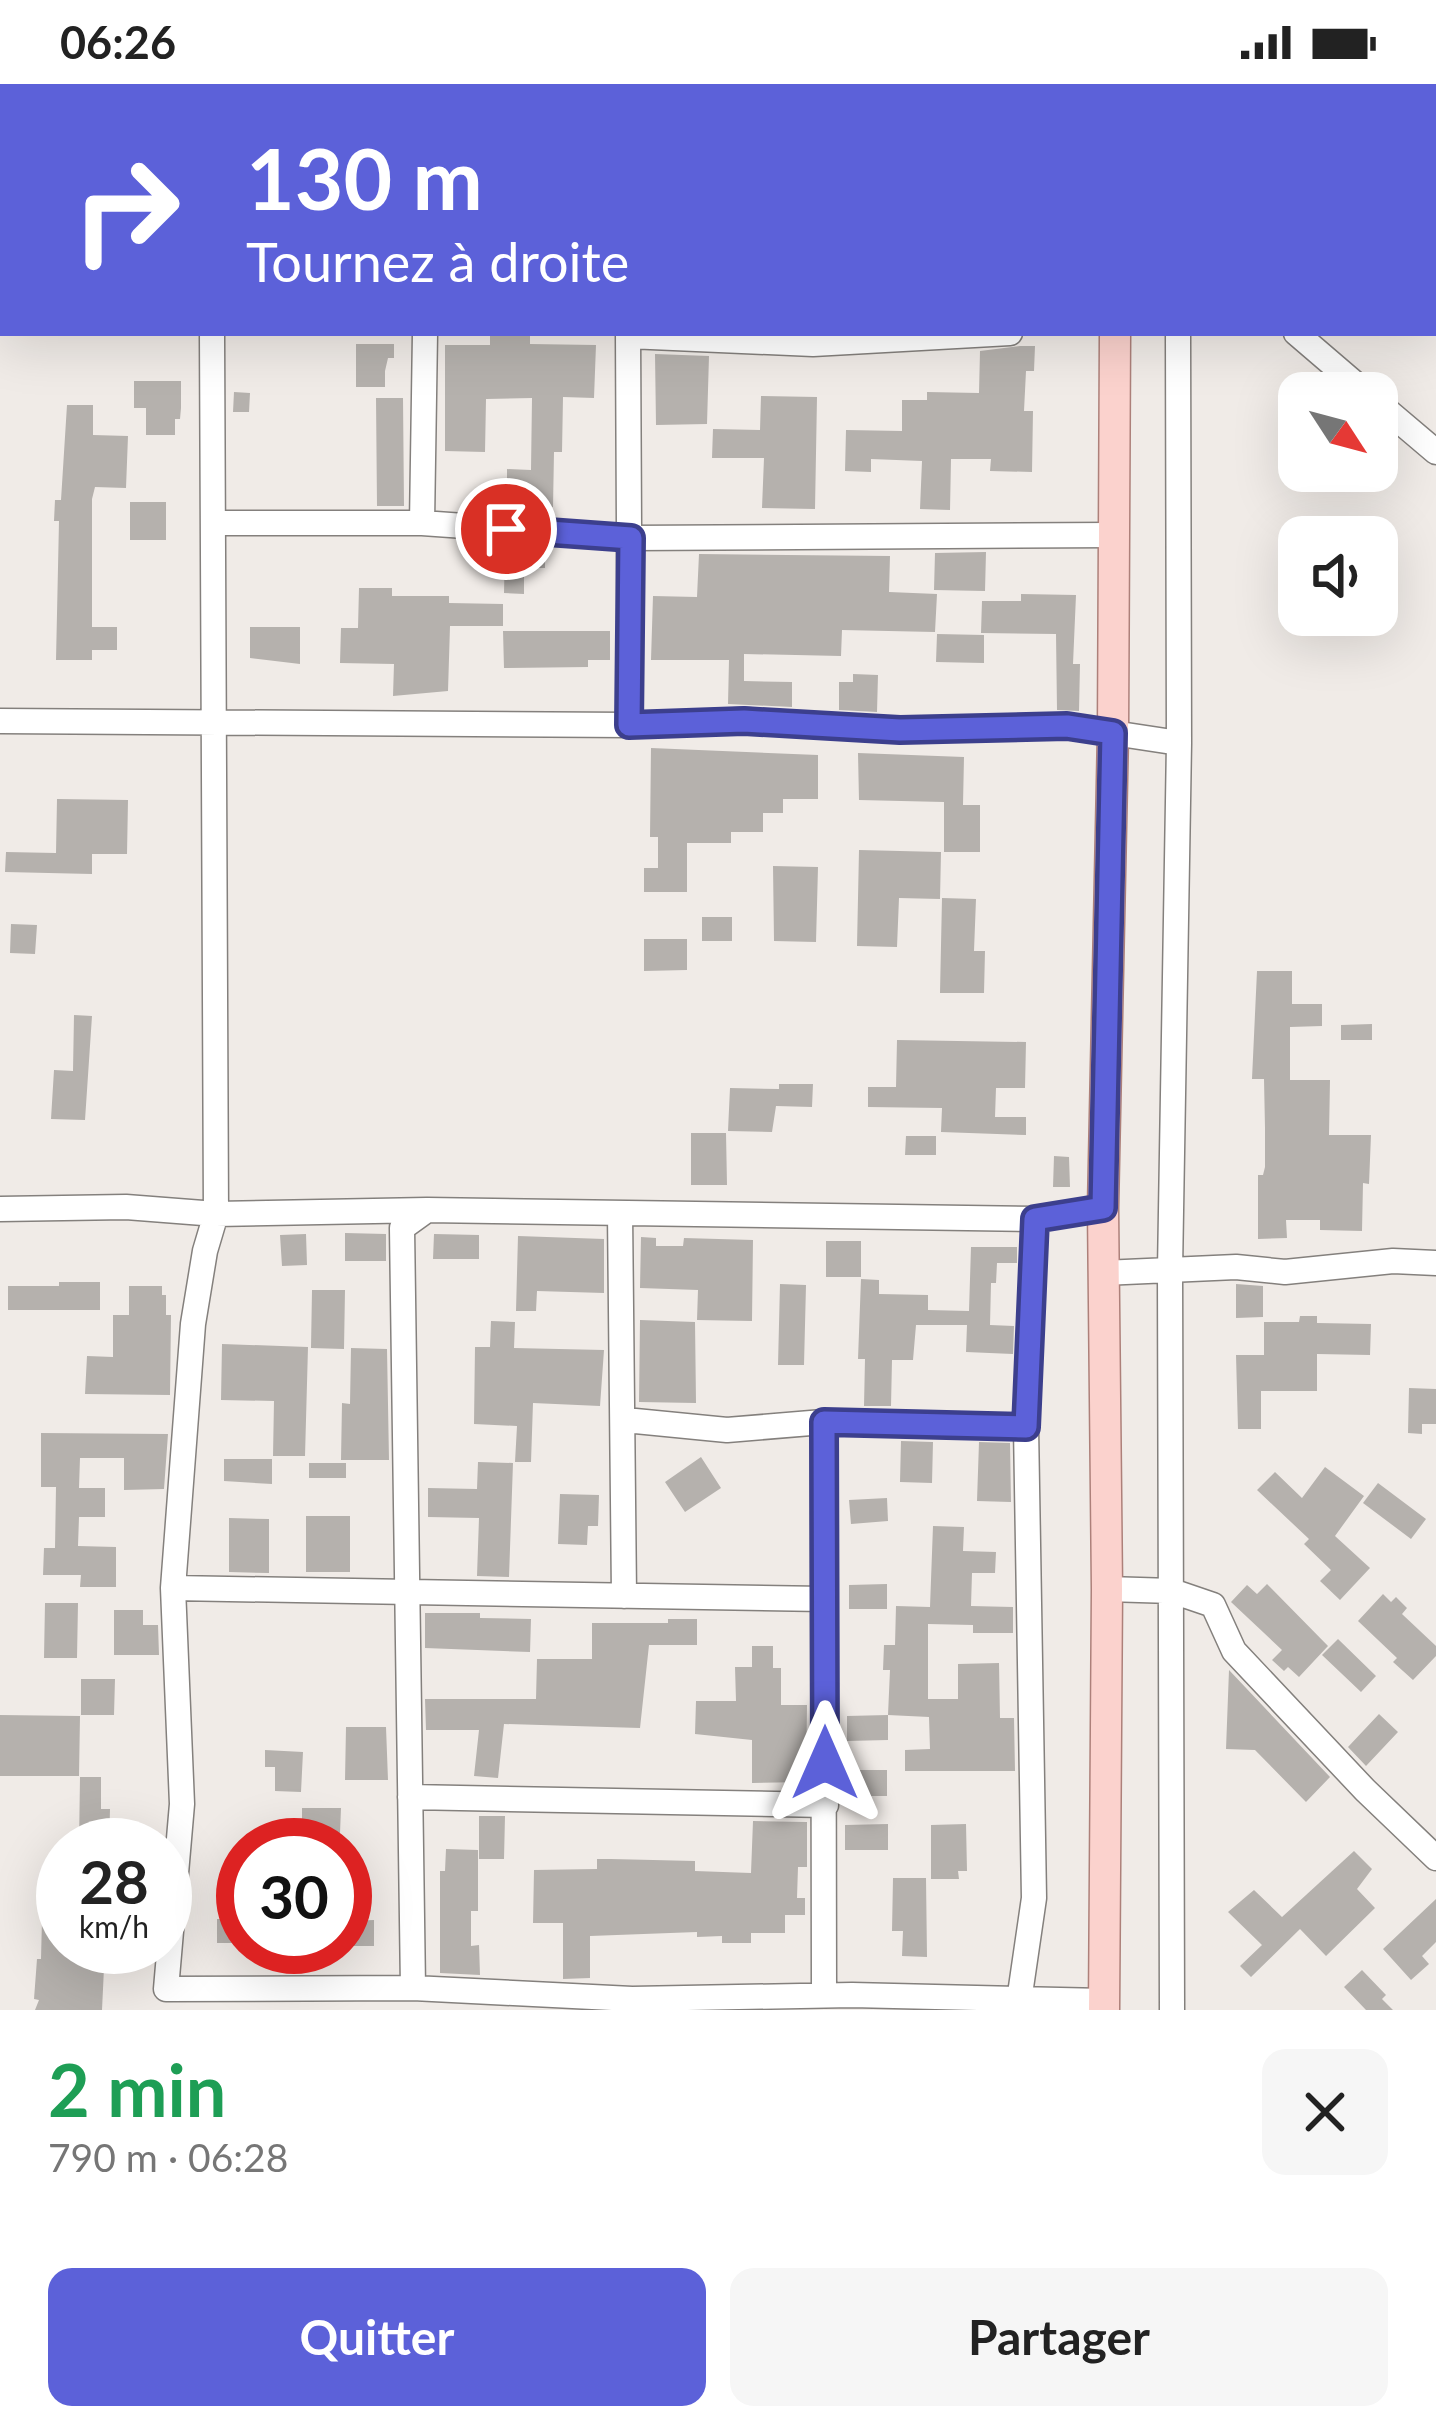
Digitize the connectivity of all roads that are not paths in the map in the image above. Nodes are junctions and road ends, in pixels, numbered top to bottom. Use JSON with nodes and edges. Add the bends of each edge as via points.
{"nodes":[{"id":1,"x":212,"y":336,"type":"edge"},
{"id":2,"x":425,"y":336,"type":"edge"},
{"id":3,"x":628,"y":336,"type":"edge"},
{"id":4,"x":702,"y":336,"type":"edge"},
{"id":5,"x":912,"y":336,"type":"edge"},
{"id":6,"x":1115,"y":336,"type":"edge"},
{"id":7,"x":1178,"y":336,"type":"edge"},
{"id":8,"x":1299,"y":336,"type":"edge"},
{"id":9,"x":813,"y":339,"type":"edge"},
{"id":10,"x":1341,"y":372,"type":"edge"},
{"id":11,"x":1398,"y":420,"type":"edge"},
{"id":12,"x":1436,"y":452,"type":"edge"},
{"id":13,"x":214,"y":523,"type":"junction"},
{"id":14,"x":422,"y":523,"type":"junction"},
{"id":15,"x":1114,"y":535,"type":"junction"},
{"id":16,"x":631,"y":538,"type":"junction"},
{"id":17,"x":0,"y":721,"type":"edge"},
{"id":18,"x":216,"y":722,"type":"junction"},
{"id":19,"x":629,"y":725,"type":"junction"},
{"id":20,"x":1113,"y":733,"type":"junction"},
{"id":21,"x":1179,"y":743,"type":"junction"},
{"id":22,"x":1103,"y":1208,"type":"junction"},
{"id":23,"x":0,"y":1209,"type":"edge"},
{"id":24,"x":427,"y":1210,"type":"junction"},
{"id":25,"x":216,"y":1214,"type":"junction"},
{"id":26,"x":620,"y":1214,"type":"junction"},
{"id":27,"x":1035,"y":1219,"type":"junction"},
{"id":28,"x":1436,"y":1263,"type":"edge"},
{"id":29,"x":1170,"y":1270,"type":"junction"},
{"id":30,"x":1103,"y":1274,"type":"junction"},
{"id":31,"x":625,"y":1420,"type":"junction"},
{"id":32,"x":824,"y":1422,"type":"junction"},
{"id":33,"x":1026,"y":1427,"type":"junction"},
{"id":34,"x":173,"y":1588,"type":"junction"},
{"id":35,"x":1107,"y":1589,"type":"junction"},
{"id":36,"x":1172,"y":1591,"type":"junction"},
{"id":37,"x":407,"y":1592,"type":"junction"},
{"id":38,"x":624,"y":1596,"type":"junction"},
{"id":39,"x":824,"y":1599,"type":"junction"},
{"id":40,"x":410,"y":1797,"type":"junction"},
{"id":41,"x":826,"y":1804,"type":"junction"},
{"id":42,"x":1436,"y":1858,"type":"edge"},
{"id":43,"x":412,"y":1988,"type":"junction"},
{"id":44,"x":824,"y":1995,"type":"junction"},
{"id":45,"x":1019,"y":2001,"type":"junction"},
{"id":46,"x":1104,"y":2005,"type":"edge"},
{"id":47,"x":1172,"y":2010,"type":"edge"}],
"edges":[{"from":1,"to":13,"type":"street"},
{"from":2,"to":14,"type":"street"},
{"from":3,"to":16,"type":"street"},
{"from":4,"to":9,"type":"street"},
{"from":5,"to":9,"type":"street"},
{"from":6,"to":15,"type":"main road"},
{"from":7,"to":21,"type":"street"},
{"from":8,"to":10,"type":"street"},
{"from":11,"to":12,"type":"street"},
{"from":13,"to":14,"type":"street"},
{"from":13,"to":18,"type":"street"},
{"from":14,"to":16,"type":"street"},
{"from":15,"to":16,"type":"street"},
{"from":15,"to":20,"type":"main road"},
{"from":16,"to":19,"type":"street"},
{"from":17,"to":18,"type":"street"},
{"from":18,"to":19,"type":"street"},
{"from":18,"to":25,"type":"street"},
{"from":19,"to":20,"type":"street","via":[[1067,726]]},
{"from":20,"to":21,"type":"street"},
{"from":20,"to":22,"type":"main road"},
{"from":21,"to":29,"type":"street"},
{"from":22,"to":27,"type":"street"},
{"from":22,"to":30,"type":"main road"},
{"from":23,"to":25,"type":"street"},
{"from":24,"to":25,"type":"street"},
{"from":24,"to":26,"type":"street"},
{"from":24,"to":37,"type":"street","via":[[402,1228]]},
{"from":25,"to":34,"type":"street","via":[[194,1324]]},
{"from":26,"to":27,"type":"street"},
{"from":26,"to":31,"type":"street"},
{"from":27,"to":33,"type":"street"},
{"from":28,"to":29,"type":"street"},
{"from":29,"to":30,"type":"street"},
{"from":29,"to":36,"type":"street"},
{"from":30,"to":35,"type":"main road"},
{"from":31,"to":32,"type":"street","via":[[727,1430]]},
{"from":31,"to":38,"type":"street"},
{"from":32,"to":33,"type":"street"},
{"from":32,"to":39,"type":"street"},
{"from":33,"to":45,"type":"street","via":[[1034,1898]]},
{"from":34,"to":37,"type":"street"},
{"from":34,"to":43,"type":"street","via":[[182,1804],[166,1990]]},
{"from":35,"to":36,"type":"street"},
{"from":35,"to":46,"type":"main road"},
{"from":36,"to":42,"type":"street","via":[[1213,1605],[1234,1651]]},
{"from":36,"to":47,"type":"street"},
{"from":37,"to":38,"type":"street"},
{"from":37,"to":40,"type":"street"},
{"from":38,"to":39,"type":"street"},
{"from":39,"to":41,"type":"street"},
{"from":40,"to":41,"type":"street"},
{"from":40,"to":43,"type":"street"},
{"from":41,"to":44,"type":"street"},
{"from":43,"to":44,"type":"street","via":[[632,1999]]},
{"from":44,"to":45,"type":"street"},
{"from":45,"to":46,"type":"street"}]}
